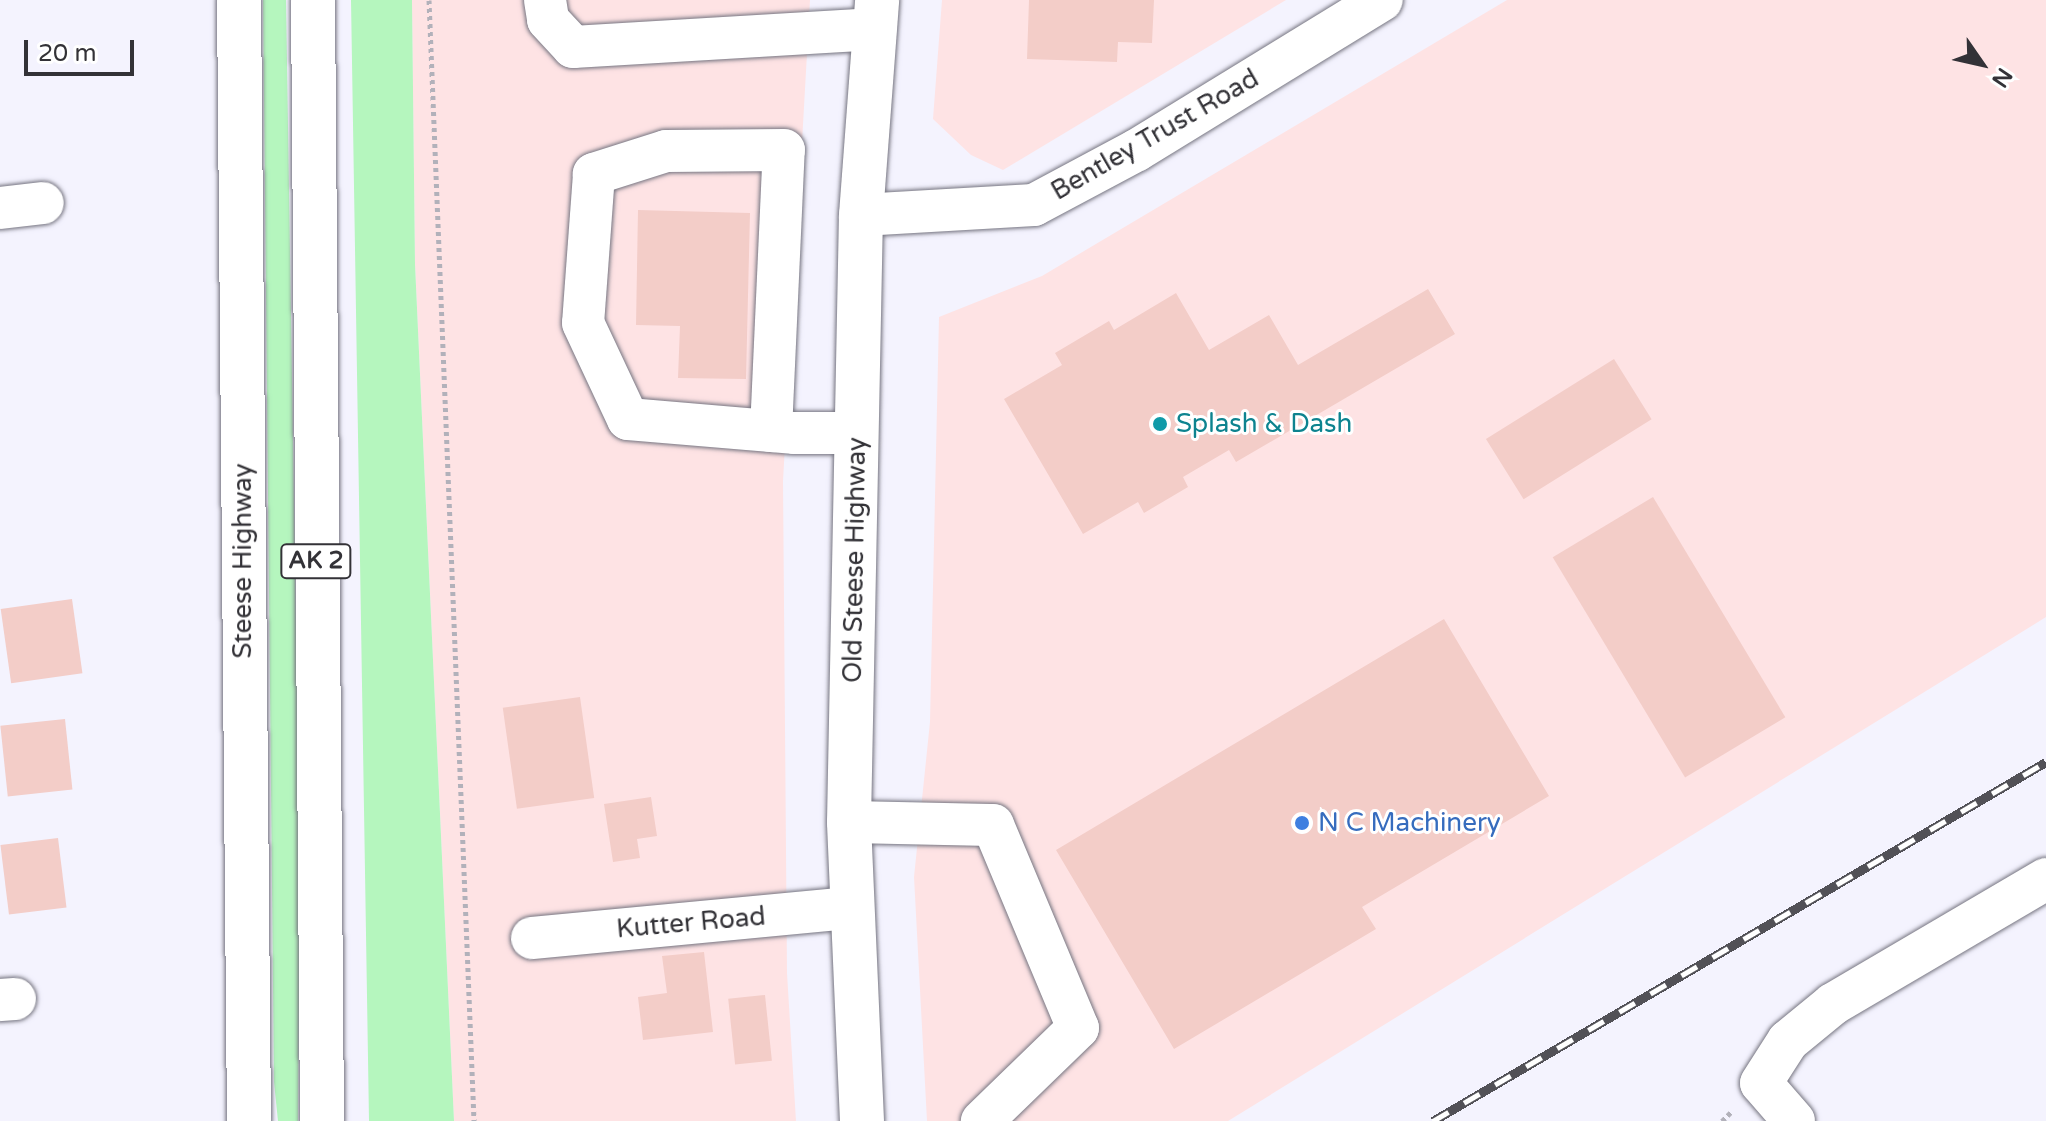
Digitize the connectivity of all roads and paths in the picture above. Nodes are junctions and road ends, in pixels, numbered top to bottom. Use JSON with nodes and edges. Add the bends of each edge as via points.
{"nodes":[{"id":1,"x":239,"y":0,"type":"edge"},
{"id":2,"x":313,"y":0,"type":"edge"},
{"id":3,"x":429,"y":0,"type":"edge"},
{"id":4,"x":545,"y":0,"type":"edge"},
{"id":5,"x":1382,"y":0,"type":"edge"},
{"id":6,"x":876,"y":14,"type":"edge"},
{"id":7,"x":43,"y":203,"type":"dead end"},
{"id":8,"x":0,"y":208,"type":"edge"},
{"id":9,"x":861,"y":215,"type":"junction"},
{"id":10,"x":771,"y":431,"type":"junction"},
{"id":11,"x":857,"y":433,"type":"junction"},
{"id":12,"x":849,"y":822,"type":"junction"},
{"id":13,"x":2046,"y":879,"type":"edge"},
{"id":14,"x":851,"y":908,"type":"junction"},
{"id":15,"x":532,"y":938,"type":"dead end"},
{"id":16,"x":249,"y":1121,"type":"edge"},
{"id":17,"x":322,"y":1121,"type":"edge"},
{"id":18,"x":474,"y":1121,"type":"edge"},
{"id":19,"x":862,"y":1121,"type":"edge"},
{"id":20,"x":982,"y":1121,"type":"edge"},
{"id":21,"x":1794,"y":1121,"type":"edge"}],
"edges":[{"from":1,"to":16,"type":"main road","name":"Steese Highway","number":"AK 2"},
{"from":2,"to":17,"type":"main road","number":"AK 2"},
{"from":3,"to":18,"type":"path"},
{"from":4,"to":6,"type":"street","via":[[548,20],[573,47]]},
{"from":5,"to":9,"type":"street","name":"Bentley Trust Road","via":[[1137,150],[1034,205]]},
{"from":6,"to":9,"type":"main road","name":"Old Steese Highway"},
{"from":7,"to":8,"type":"street"},
{"from":9,"to":11,"type":"main road","name":"Old Steese Highway"},
{"from":10,"to":10,"type":"street","via":[[628,419],[583,323],[594,174],[666,151],[784,150]]},
{"from":10,"to":11,"type":"street"},
{"from":11,"to":12,"type":"main road","name":"Old Steese Highway"},
{"from":12,"to":14,"type":"main road","name":"Old Steese Highway"},
{"from":12,"to":20,"type":"street","via":[[993,825],[1078,1028]]},
{"from":13,"to":21,"type":"street","via":[[1833,1004],[1788,1041],[1761,1083]]},
{"from":14,"to":15,"type":"street","name":"Kutter Road"},
{"from":14,"to":19,"type":"main road","name":"Old Steese Highway"}]}
